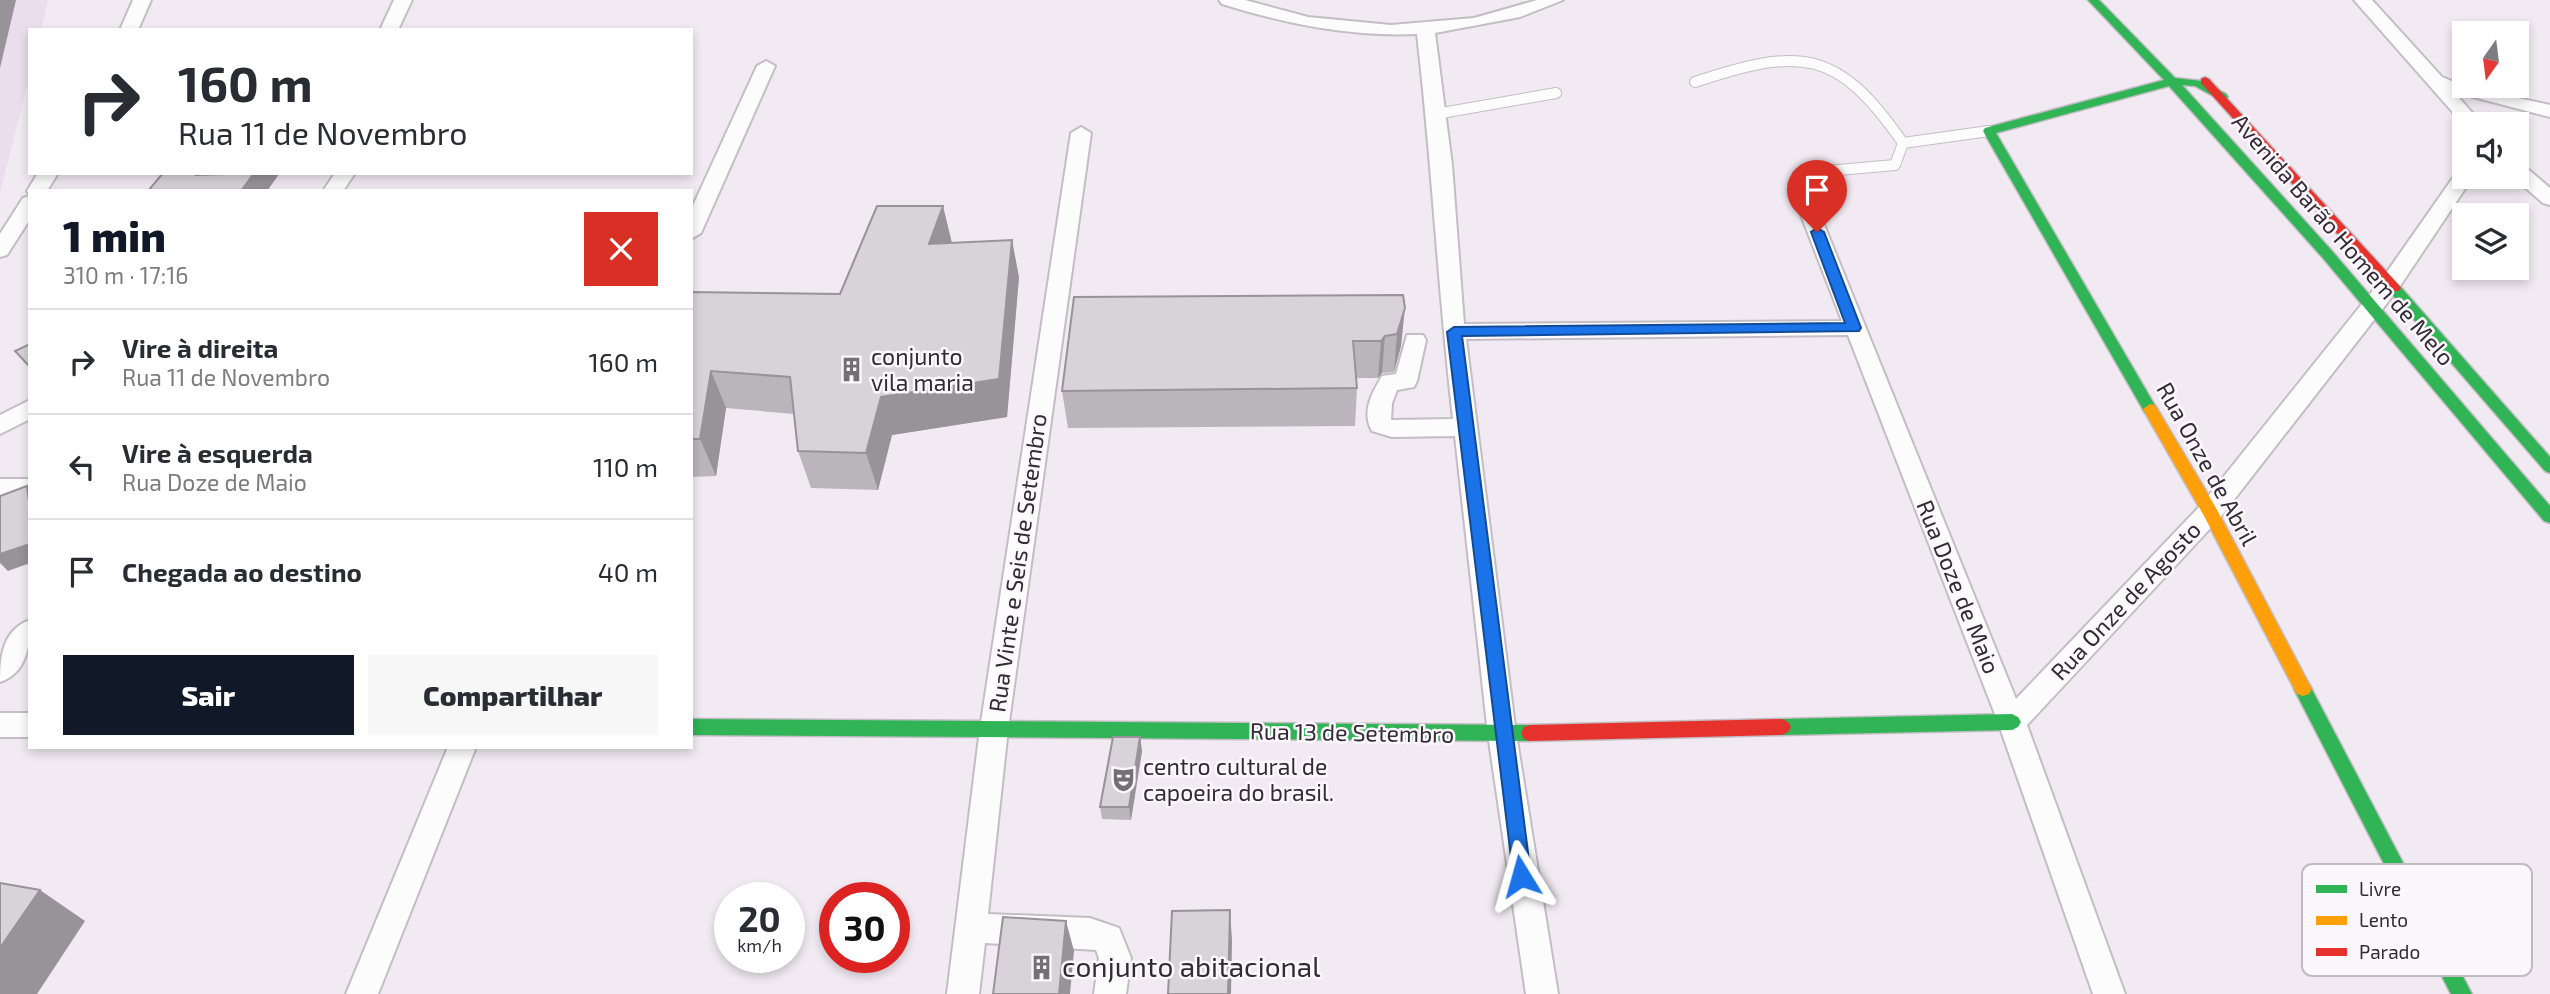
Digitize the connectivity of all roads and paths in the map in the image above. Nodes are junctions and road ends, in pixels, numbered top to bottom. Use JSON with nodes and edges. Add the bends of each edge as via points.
{"nodes":[{"id":1,"x":142,"y":0,"type":"edge"},
{"id":2,"x":403,"y":0,"type":"edge"},
{"id":3,"x":1228,"y":0,"type":"edge"},
{"id":4,"x":1554,"y":0,"type":"edge"},
{"id":5,"x":2093,"y":0,"type":"edge"},
{"id":6,"x":2363,"y":0,"type":"edge"},
{"id":7,"x":130,"y":28,"type":"edge"},
{"id":8,"x":390,"y":28,"type":"edge"},
{"id":9,"x":1426,"y":32,"type":"junction"},
{"id":10,"x":766,"y":66,"type":"dead end"},
{"id":11,"x":2193,"y":69,"type":"dead end"},
{"id":12,"x":2174,"y":81,"type":"junction"},
{"id":13,"x":1695,"y":82,"type":"dead end"},
{"id":14,"x":2438,"y":82,"type":"junction"},
{"id":15,"x":1556,"y":93,"type":"dead end"},
{"id":16,"x":2222,"y":97,"type":"junction"},
{"id":17,"x":2550,"y":111,"type":"edge"},
{"id":18,"x":2463,"y":112,"type":"edge"},
{"id":19,"x":1436,"y":114,"type":"junction"},
{"id":20,"x":1989,"y":131,"type":"junction"},
{"id":21,"x":1082,"y":133,"type":"dead end"},
{"id":22,"x":1903,"y":143,"type":"junction"},
{"id":23,"x":2529,"y":180,"type":"edge"},
{"id":24,"x":1799,"y":184,"type":"joint"},
{"id":25,"x":2455,"y":189,"type":"edge"},
{"id":26,"x":2550,"y":199,"type":"edge"},
{"id":27,"x":28,"y":205,"type":"edge"},
{"id":28,"x":693,"y":229,"type":"edge"},
{"id":29,"x":0,"y":250,"type":"edge"},
{"id":30,"x":2390,"y":284,"type":"junction"},
{"id":31,"x":2372,"y":305,"type":"junction"},
{"id":32,"x":1854,"y":328,"type":"junction"},
{"id":33,"x":1454,"y":332,"type":"junction"},
{"id":34,"x":1415,"y":340,"type":"dead end"},
{"id":35,"x":28,"y":409,"type":"edge"},
{"id":36,"x":0,"y":426,"type":"edge"},
{"id":37,"x":1466,"y":427,"type":"junction"},
{"id":38,"x":2550,"y":467,"type":"edge"},
{"id":39,"x":0,"y":488,"type":"edge"},
{"id":40,"x":28,"y":488,"type":"edge"},
{"id":41,"x":2210,"y":512,"type":"junction"},
{"id":42,"x":2550,"y":517,"type":"edge"},
{"id":43,"x":28,"y":634,"type":"edge"},
{"id":44,"x":0,"y":671,"type":"edge"},
{"id":45,"x":2012,"y":722,"type":"junction"},
{"id":46,"x":0,"y":724,"type":"edge"},
{"id":47,"x":28,"y":725,"type":"edge"},
{"id":48,"x":693,"y":727,"type":"edge"},
{"id":49,"x":994,"y":729,"type":"junction"},
{"id":50,"x":1502,"y":734,"type":"junction"},
{"id":51,"x":462,"y":749,"type":"edge"},
{"id":52,"x":2394,"y":864,"type":"edge"},
{"id":53,"x":970,"y":929,"type":"junction"},
{"id":54,"x":2453,"y":976,"type":"edge"},
{"id":55,"x":362,"y":994,"type":"edge"},
{"id":56,"x":963,"y":994,"type":"edge"},
{"id":57,"x":1110,"y":994,"type":"edge"},
{"id":58,"x":1542,"y":994,"type":"edge"},
{"id":59,"x":2109,"y":994,"type":"edge"},
{"id":60,"x":2462,"y":994,"type":"edge"}],
"edges":[{"from":1,"to":7,"type":"street"},
{"from":2,"to":8,"type":"street"},
{"from":3,"to":9,"type":"street","via":[[1272,16],[1326,25]]},
{"from":4,"to":9,"type":"street","via":[[1522,13]]},
{"from":5,"to":12,"type":"street","name":"Avenida Barão Homem de Melo"},
{"from":6,"to":14,"type":"street"},
{"from":9,"to":19,"type":"street"},
{"from":10,"to":28,"type":"street"},
{"from":11,"to":16,"type":"street","name":"Avenida Barão Homem de Melo"},
{"from":12,"to":16,"type":"street","via":[[2198,83]]},
{"from":12,"to":20,"type":"street"},
{"from":12,"to":31,"type":"street","name":"Avenida Barão Homem de Melo"},
{"from":13,"to":22,"type":"lane","via":[[1788,57],[1821,61],[1857,87]]},
{"from":14,"to":17,"type":"street"},
{"from":14,"to":18,"type":"street"},
{"from":15,"to":19,"type":"lane"},
{"from":16,"to":30,"type":"street","name":"Avenida Barão Homem de Melo"},
{"from":19,"to":33,"type":"street"},
{"from":20,"to":22,"type":"lane"},
{"from":20,"to":41,"type":"street","name":"Rua Onze de Abril"},
{"from":21,"to":49,"type":"street","name":"Rua Vinte e Seis de Setembro"},
{"from":22,"to":24,"type":"lane","via":[[1895,165],[1856,172],[1808,170],[1798,175]]},
{"from":23,"to":26,"type":"street"},
{"from":24,"to":32,"type":"street","name":"Rua Doze de Maio"},
{"from":25,"to":30,"type":"street","name":"Rua Onze de Agosto"},
{"from":27,"to":29,"type":"street"},
{"from":30,"to":31,"type":"street","name":"Rua Onze de Agosto"},
{"from":30,"to":38,"type":"street","name":"Avenida Barão Homem de Melo"},
{"from":31,"to":41,"type":"street","name":"Rua Onze de Agosto"},
{"from":31,"to":42,"type":"street","name":"Avenida Barão Homem de Melo"},
{"from":32,"to":33,"type":"street"},
{"from":32,"to":45,"type":"street","name":"Rua Doze de Maio"},
{"from":33,"to":37,"type":"street"},
{"from":34,"to":37,"type":"street","via":[[1406,381],[1390,382],[1381,396],[1380,425],[1392,429]]},
{"from":35,"to":36,"type":"street"},
{"from":37,"to":50,"type":"street"},
{"from":39,"to":40,"type":"street"},
{"from":41,"to":45,"type":"street","name":"Rua Onze de Agosto"},
{"from":41,"to":52,"type":"street","name":"Rua Onze de Abril"},
{"from":43,"to":44,"type":"street"},
{"from":45,"to":50,"type":"street","name":"Rua 13 de Setembro"},
{"from":45,"to":59,"type":"street","name":"Rua Doze de Maio"},
{"from":46,"to":47,"type":"street"},
{"from":48,"to":49,"type":"street","name":"Rua 13 de Setembro"},
{"from":49,"to":50,"type":"street","name":"Rua 13 de Setembro"},
{"from":49,"to":53,"type":"street","name":"Rua Vinte e Seis de Setembro"},
{"from":50,"to":58,"type":"street"},
{"from":51,"to":55,"type":"street"},
{"from":53,"to":56,"type":"street","name":"Rua Vinte e Seis de Setembro"},
{"from":53,"to":57,"type":"street","via":[[1090,933],[1108,939],[1115,958]]},
{"from":54,"to":60,"type":"street","name":"Rua Onze de Abril"}]}
